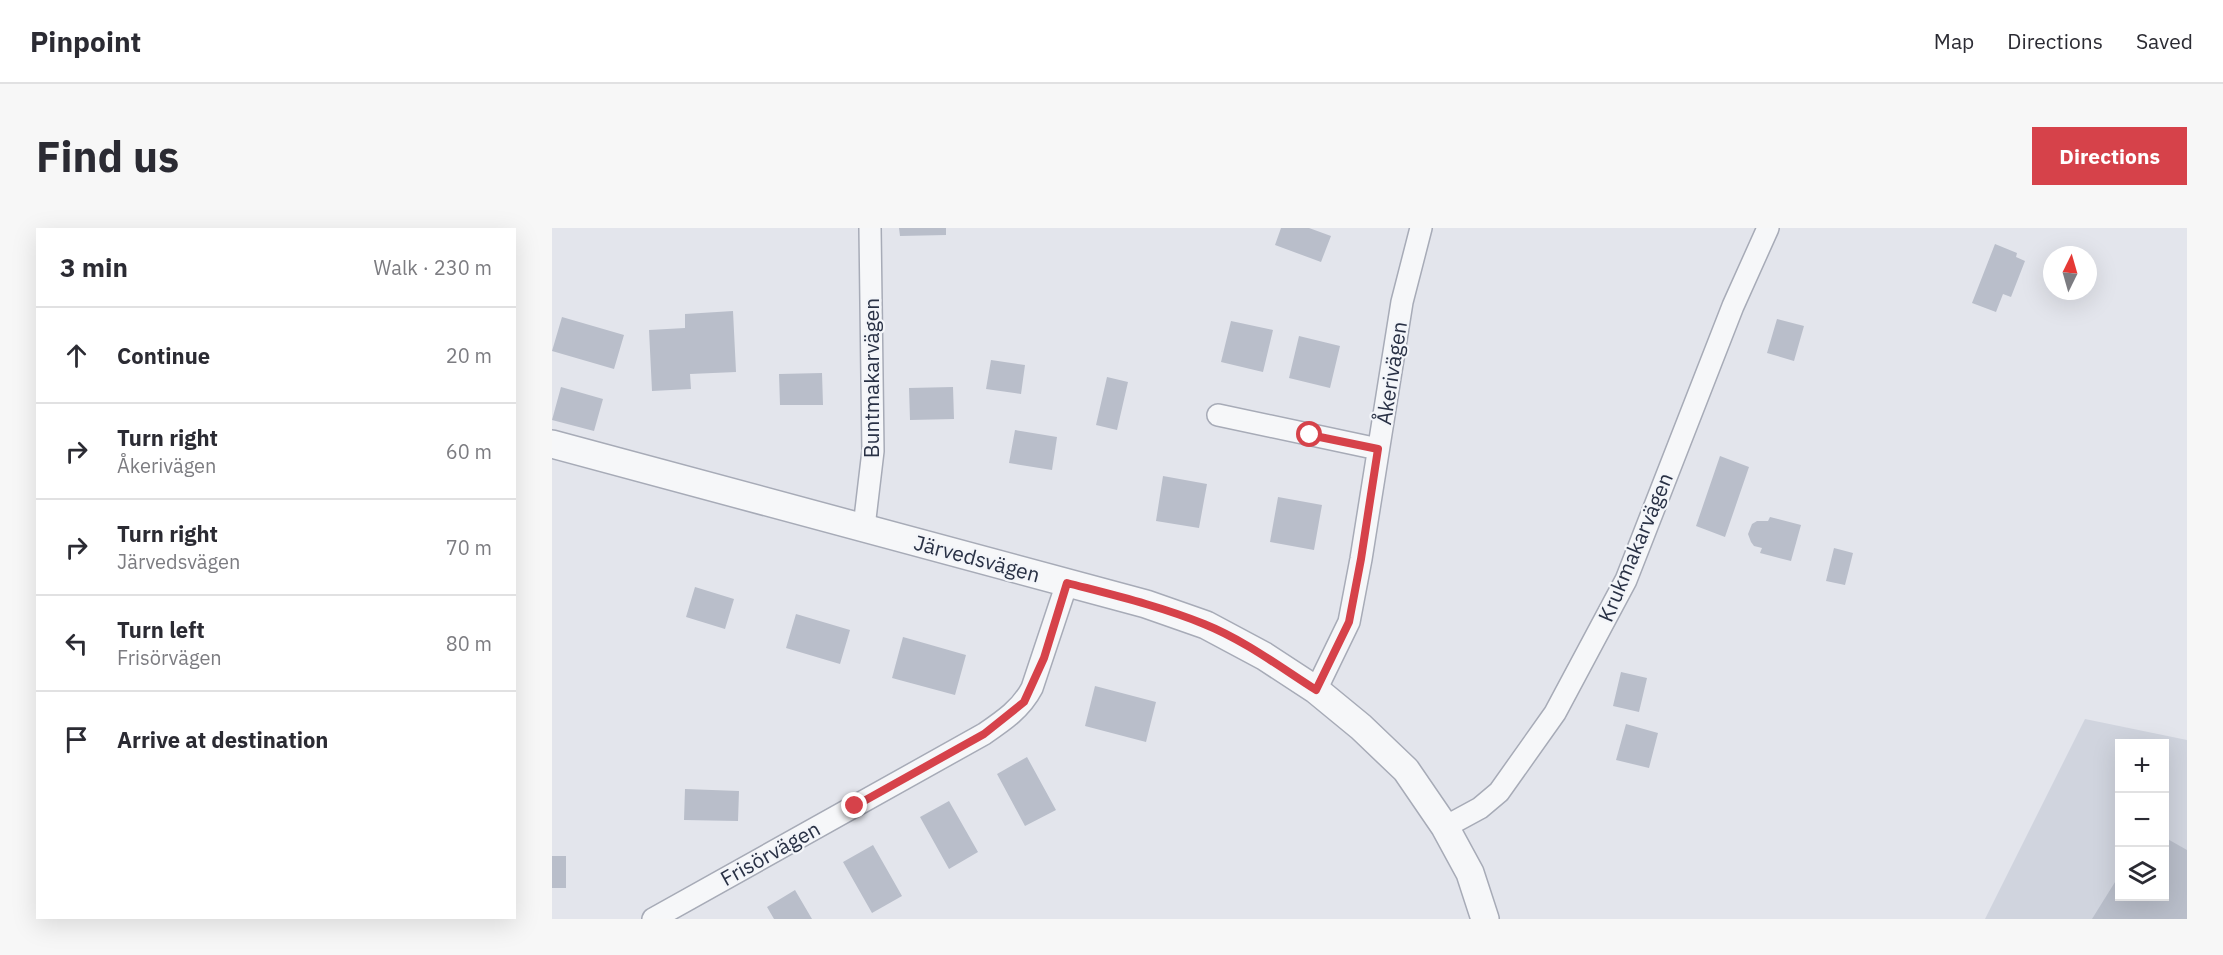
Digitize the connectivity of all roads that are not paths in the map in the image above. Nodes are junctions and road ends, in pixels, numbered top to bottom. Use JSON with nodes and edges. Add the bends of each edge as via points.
{"nodes":[{"id":1,"x":870,"y":228,"type":"edge"},
{"id":2,"x":1421,"y":228,"type":"edge"},
{"id":3,"x":1768,"y":228,"type":"edge"},
{"id":4,"x":1218,"y":415,"type":"dead end"},
{"id":5,"x":552,"y":444,"type":"edge"},
{"id":6,"x":1378,"y":449,"type":"junction"},
{"id":7,"x":864,"y":527,"type":"junction"},
{"id":8,"x":1067,"y":583,"type":"junction"},
{"id":9,"x":1316,"y":690,"type":"junction"},
{"id":10,"x":1445,"y":827,"type":"junction"},
{"id":11,"x":653,"y":919,"type":"edge"},
{"id":12,"x":1485,"y":919,"type":"edge"}],
"edges":[{"from":1,"to":7,"type":"street","name":"Buntmakarvägen","via":[[873,451]]},
{"from":2,"to":6,"type":"street","name":"Åkerivägen","via":[[1402,302]]},
{"from":3,"to":10,"type":"street","name":"Krukmakarvägen","via":[[1733,306],[1626,580],[1561,703],[1499,792],[1480,808]]},
{"from":4,"to":6,"type":"street"},
{"from":5,"to":7,"type":"street","name":"Järvedsvägen"},
{"from":6,"to":9,"type":"street","name":"Åkerivägen","via":[[1349,622]]},
{"from":7,"to":8,"type":"street","name":"Järvedsvägen"},
{"from":8,"to":9,"type":"street","name":"Järvedsvägen","via":[[1206,625]]},
{"from":8,"to":11,"type":"street","name":"Frisörvägen","via":[[1032,688],[1024,702],[1002,722]]},
{"from":9,"to":10,"type":"street","name":"Järvedsvägen","via":[[1406,770]]},
{"from":10,"to":12,"type":"street","name":"Järvedsvägen","via":[[1470,873]]}]}
